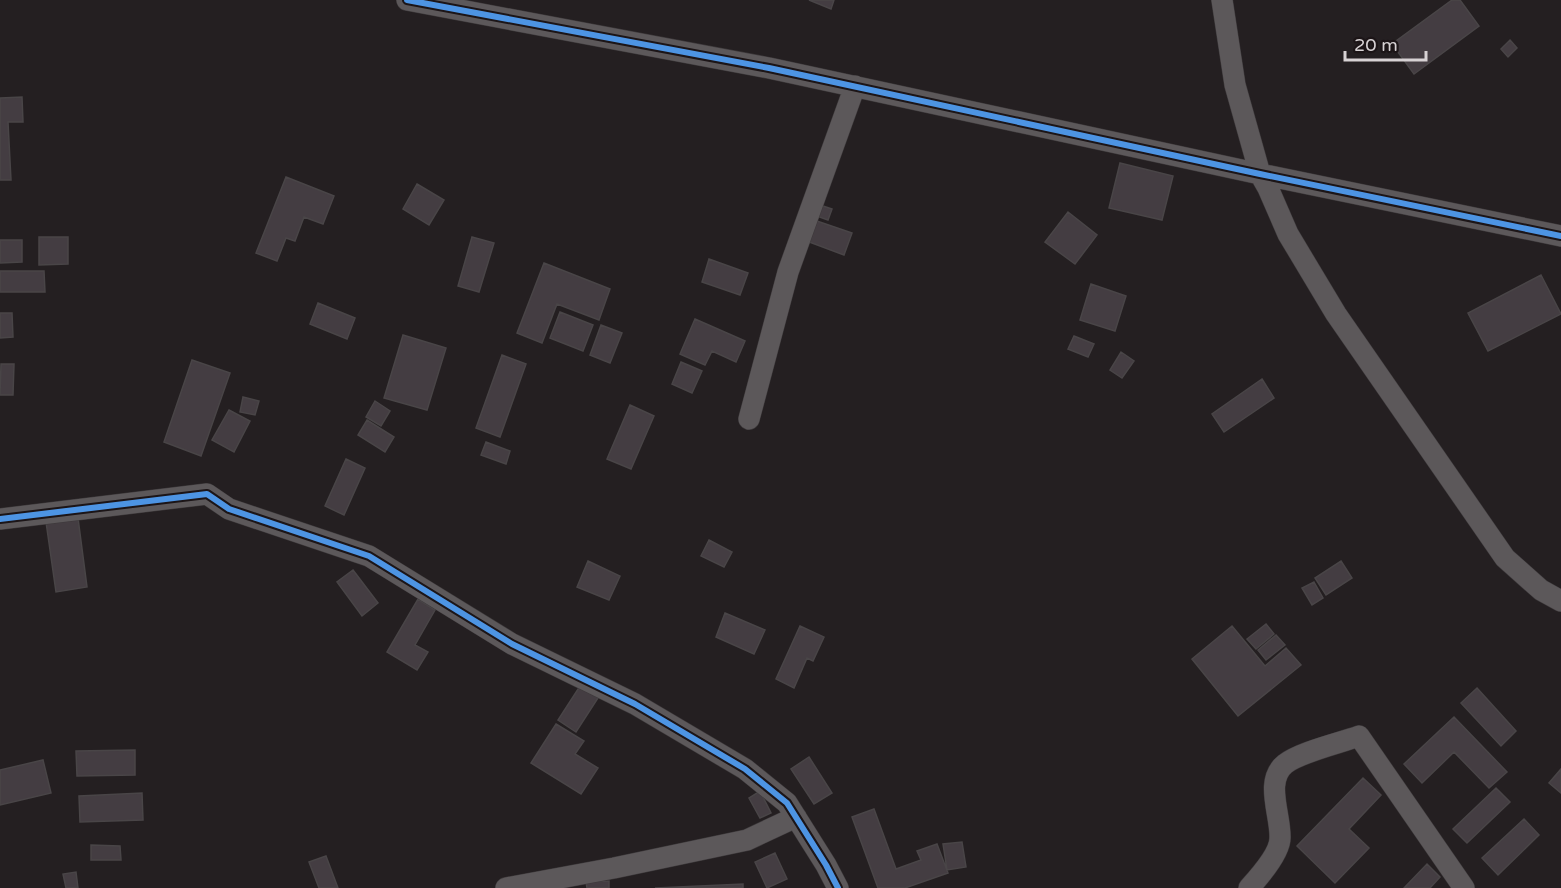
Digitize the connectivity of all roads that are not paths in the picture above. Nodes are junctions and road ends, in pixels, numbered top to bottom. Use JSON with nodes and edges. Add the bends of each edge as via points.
{"nodes":[{"id":1,"x":407,"y":0,"type":"edge"},
{"id":2,"x":1221,"y":0,"type":"edge"},
{"id":3,"x":855,"y":86,"type":"junction"},
{"id":4,"x":1260,"y":174,"type":"junction"},
{"id":5,"x":1561,"y":236,"type":"edge"},
{"id":6,"x":749,"y":419,"type":"dead end"},
{"id":7,"x":0,"y":519,"type":"edge"},
{"id":8,"x":1561,"y":601,"type":"edge"},
{"id":9,"x":796,"y":817,"type":"junction"},
{"id":10,"x":506,"y":888,"type":"edge"},
{"id":11,"x":838,"y":888,"type":"edge"},
{"id":12,"x":1249,"y":888,"type":"edge"},
{"id":13,"x":1464,"y":888,"type":"edge"}],
"edges":[{"from":1,"to":3,"type":"street"},
{"from":2,"to":4,"type":"street","via":[[1235,85]]},
{"from":3,"to":4,"type":"street"},
{"from":3,"to":6,"type":"street","via":[[788,272]]},
{"from":4,"to":5,"type":"street"},
{"from":4,"to":8,"type":"street","via":[[1288,234],[1336,315],[1482,527],[1505,558],[1541,590]]},
{"from":7,"to":9,"type":"street","via":[[207,494],[228,509],[369,556],[512,644],[635,704],[745,769],[787,803]]},
{"from":9,"to":10,"type":"street","via":[[747,840]]},
{"from":9,"to":11,"type":"street"},
{"from":12,"to":13,"type":"street","via":[[1265,870],[1281,840],[1274,780],[1284,764],[1359,736]]}]}
